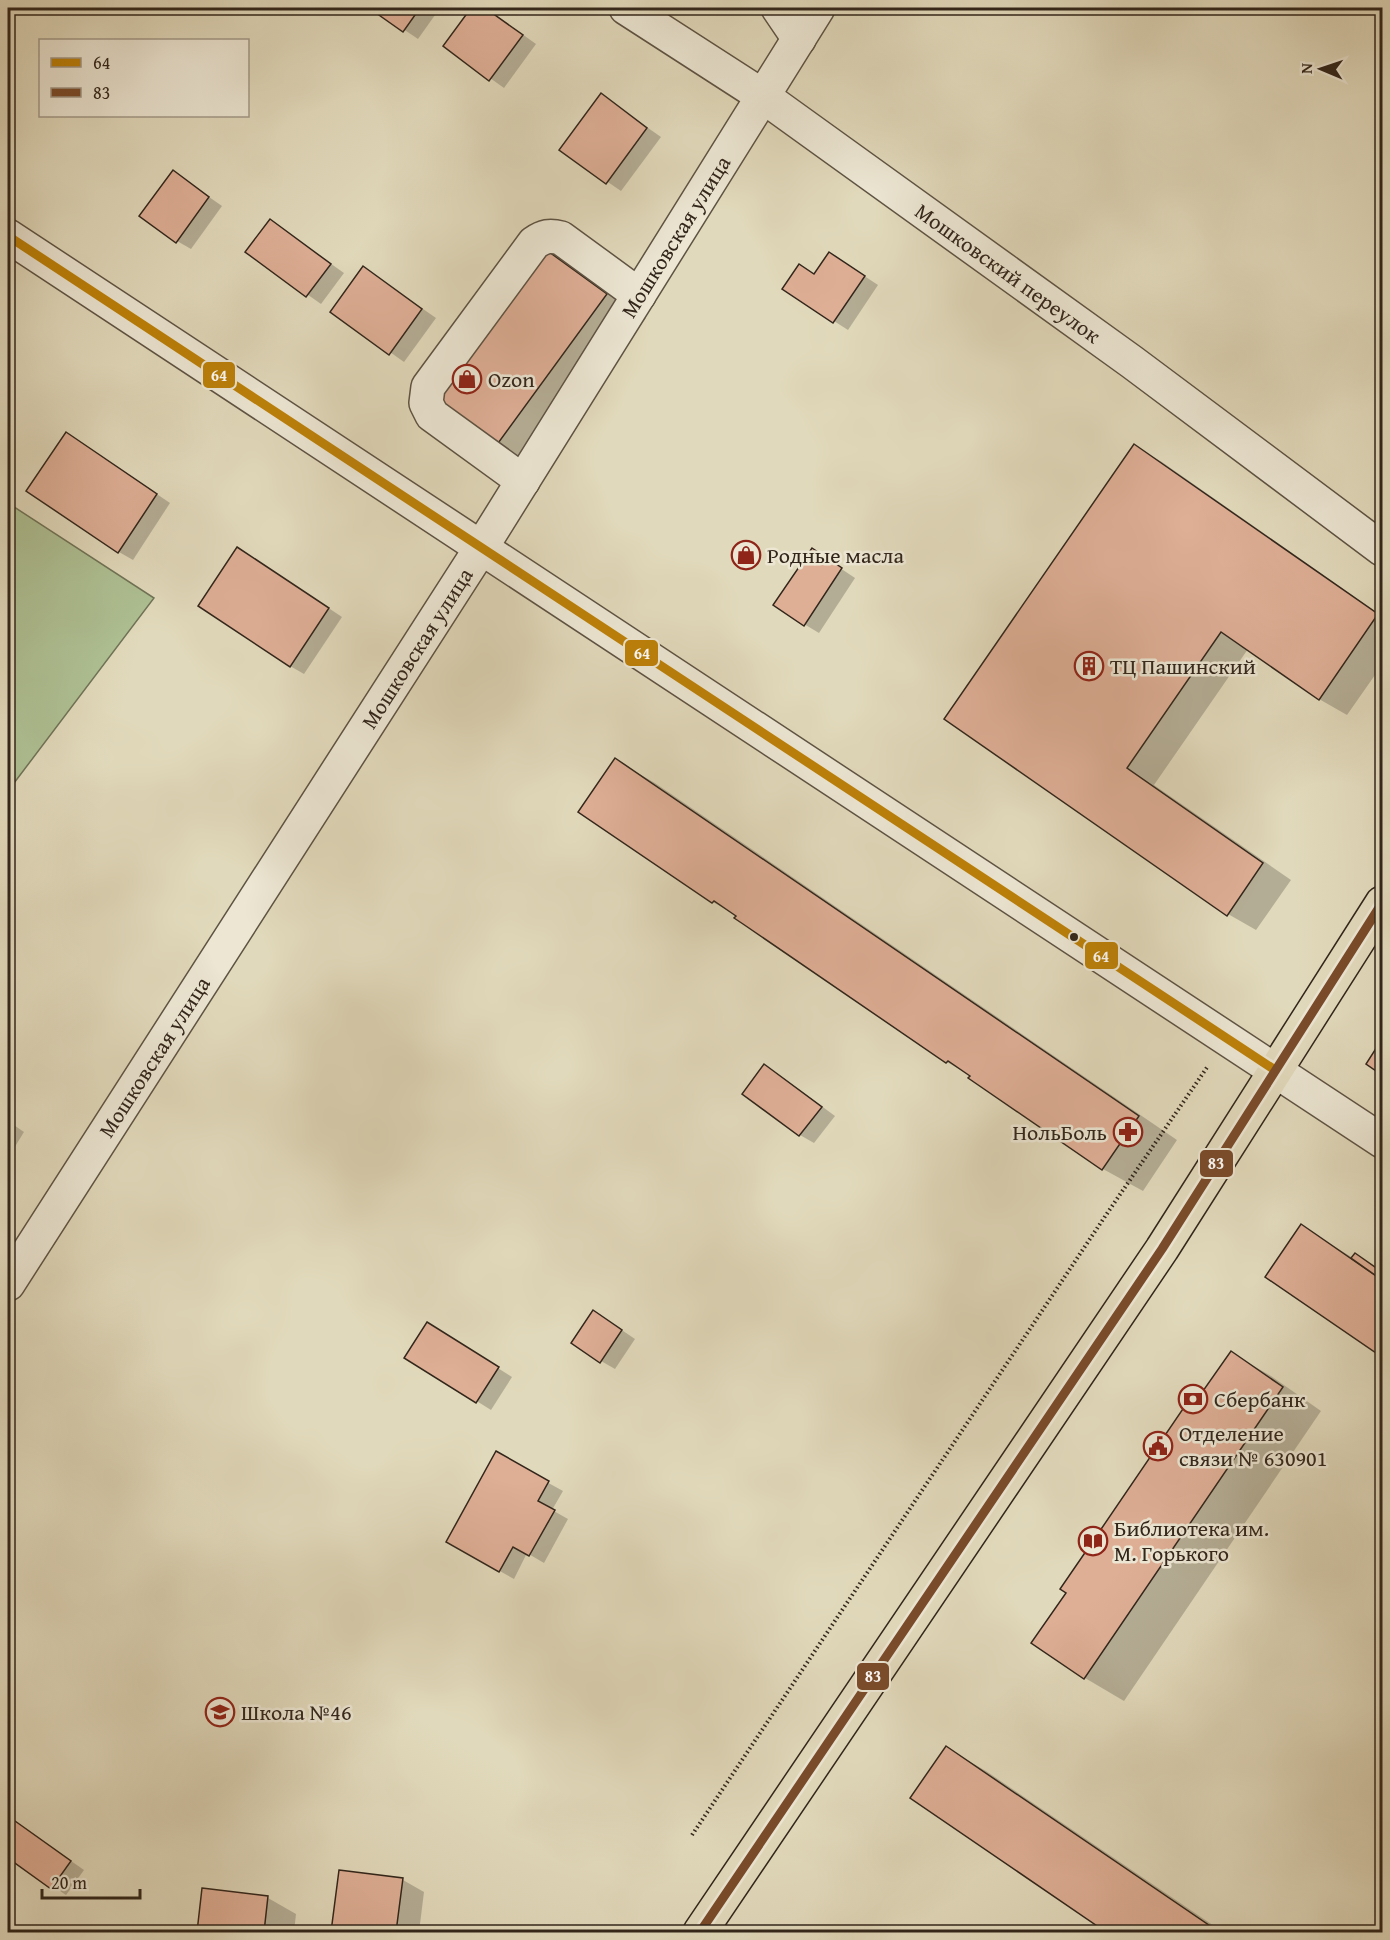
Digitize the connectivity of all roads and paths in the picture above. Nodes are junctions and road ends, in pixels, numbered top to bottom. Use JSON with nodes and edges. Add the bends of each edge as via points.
{"nodes":[{"id":1,"x":626,"y":8,"type":"edge"},
{"id":2,"x":778,"y":8,"type":"edge"},
{"id":3,"x":818,"y":8,"type":"edge"},
{"id":4,"x":799,"y":39,"type":"junction"},
{"id":5,"x":764,"y":97,"type":"junction"},
{"id":6,"x":8,"y":236,"type":"edge"},
{"id":7,"x":639,"y":295,"type":"junction"},
{"id":8,"x":523,"y":482,"type":"junction"},
{"id":9,"x":481,"y":548,"type":"junction"},
{"id":10,"x":1383,"y":549,"type":"edge"},
{"id":11,"x":1383,"y":903,"type":"edge"},
{"id":12,"x":1227,"y":1038,"type":"junction"},
{"id":13,"x":1275,"y":1070,"type":"junction"},
{"id":14,"x":1383,"y":1141,"type":"edge"},
{"id":15,"x":8,"y":1284,"type":"edge"},
{"id":16,"x":692,"y":1835,"type":"dead end"},
{"id":17,"x":700,"y":1932,"type":"edge"}],
"edges":[{"from":1,"to":5,"type":"street","name":"Мошковский переулок"},
{"from":2,"to":4,"type":"street"},
{"from":3,"to":4,"type":"street","name":"Мошковская улица"},
{"from":4,"to":5,"type":"street","name":"Мошковская улица"},
{"from":5,"to":7,"type":"street","name":"Мошковская улица"},
{"from":5,"to":10,"type":"street","name":"Мошковский переулок"},
{"from":6,"to":9,"type":"street"},
{"from":7,"to":8,"type":"street","name":"Мошковская улица"},
{"from":7,"to":8,"type":"street","via":[[561,238],[543,237],[534,243],[428,387],[426,403],[432,415]]},
{"from":8,"to":9,"type":"street","name":"Мошковская улица"},
{"from":9,"to":12,"type":"street"},
{"from":9,"to":15,"type":"street","name":"Мошковская улица"},
{"from":11,"to":13,"type":"main road"},
{"from":12,"to":13,"type":"street"},
{"from":12,"to":16,"type":"path"},
{"from":13,"to":14,"type":"street"},
{"from":13,"to":17,"type":"main road","via":[[1155,1259]]}]}
